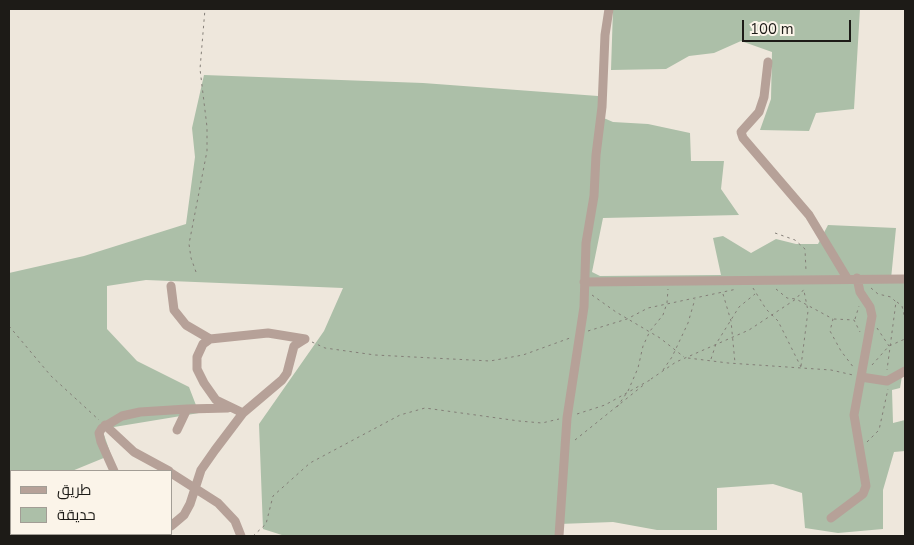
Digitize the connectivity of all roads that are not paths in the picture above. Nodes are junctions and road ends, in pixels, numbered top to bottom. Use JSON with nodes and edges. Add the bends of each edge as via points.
{"nodes":[{"id":1,"x":609,"y":9,"type":"edge"},
{"id":2,"x":768,"y":62,"type":"dead end"},
{"id":3,"x":905,"y":272,"type":"edge"},
{"id":4,"x":848,"y":278,"type":"junction"},
{"id":5,"x":857,"y":278,"type":"junction"},
{"id":6,"x":901,"y":279,"type":"edge"},
{"id":7,"x":171,"y":286,"type":"dead end"},
{"id":8,"x":584,"y":286,"type":"junction"},
{"id":9,"x":210,"y":338,"type":"junction"},
{"id":10,"x":905,"y":371,"type":"edge"},
{"id":11,"x":861,"y":377,"type":"junction"},
{"id":12,"x":187,"y":408,"type":"junction"},
{"id":13,"x":229,"y":408,"type":"junction"},
{"id":14,"x":243,"y":413,"type":"junction"},
{"id":15,"x":105,"y":426,"type":"junction"},
{"id":16,"x":178,"y":430,"type":"dead end"},
{"id":17,"x":114,"y":470,"type":"edge"},
{"id":18,"x":166,"y":470,"type":"edge"},
{"id":19,"x":172,"y":473,"type":"edge"},
{"id":20,"x":195,"y":486,"type":"junction"},
{"id":21,"x":831,"y":518,"type":"dead end"},
{"id":22,"x":172,"y":525,"type":"edge"},
{"id":23,"x":241,"y":536,"type":"edge"},
{"id":24,"x":559,"y":536,"type":"edge"}],
"edges":[{"from":1,"to":8,"type":"street","via":[[604,35],[602,107]]},
{"from":2,"to":4,"type":"street","via":[[759,112],[741,132],[742,138],[809,215]]},
{"from":3,"to":6,"type":"street"},
{"from":4,"to":5,"type":"street"},
{"from":4,"to":8,"type":"street"},
{"from":5,"to":6,"type":"street"},
{"from":5,"to":11,"type":"street","via":[[872,319]]},
{"from":7,"to":9,"type":"street","via":[[174,310],[186,325]]},
{"from":8,"to":24,"type":"street","via":[[567,418]]},
{"from":9,"to":13,"type":"street","via":[[197,357],[198,369],[216,400]]},
{"from":9,"to":14,"type":"street","via":[[268,333],[305,338],[294,346],[282,380]]},
{"from":10,"to":11,"type":"street","via":[[887,381]]},
{"from":11,"to":21,"type":"street","via":[[854,415],[866,486],[863,494]]},
{"from":12,"to":13,"type":"street"},
{"from":12,"to":15,"type":"street","via":[[140,412],[122,416]]},
{"from":12,"to":16,"type":"street"},
{"from":13,"to":14,"type":"street"},
{"from":14,"to":20,"type":"street","via":[[201,470]]},
{"from":15,"to":17,"type":"street","via":[[98,433]]},
{"from":15,"to":18,"type":"street","via":[[134,452]]},
{"from":19,"to":20,"type":"street"},
{"from":20,"to":22,"type":"street","via":[[187,510]]},
{"from":20,"to":23,"type":"street","via":[[225,509]]}]}
